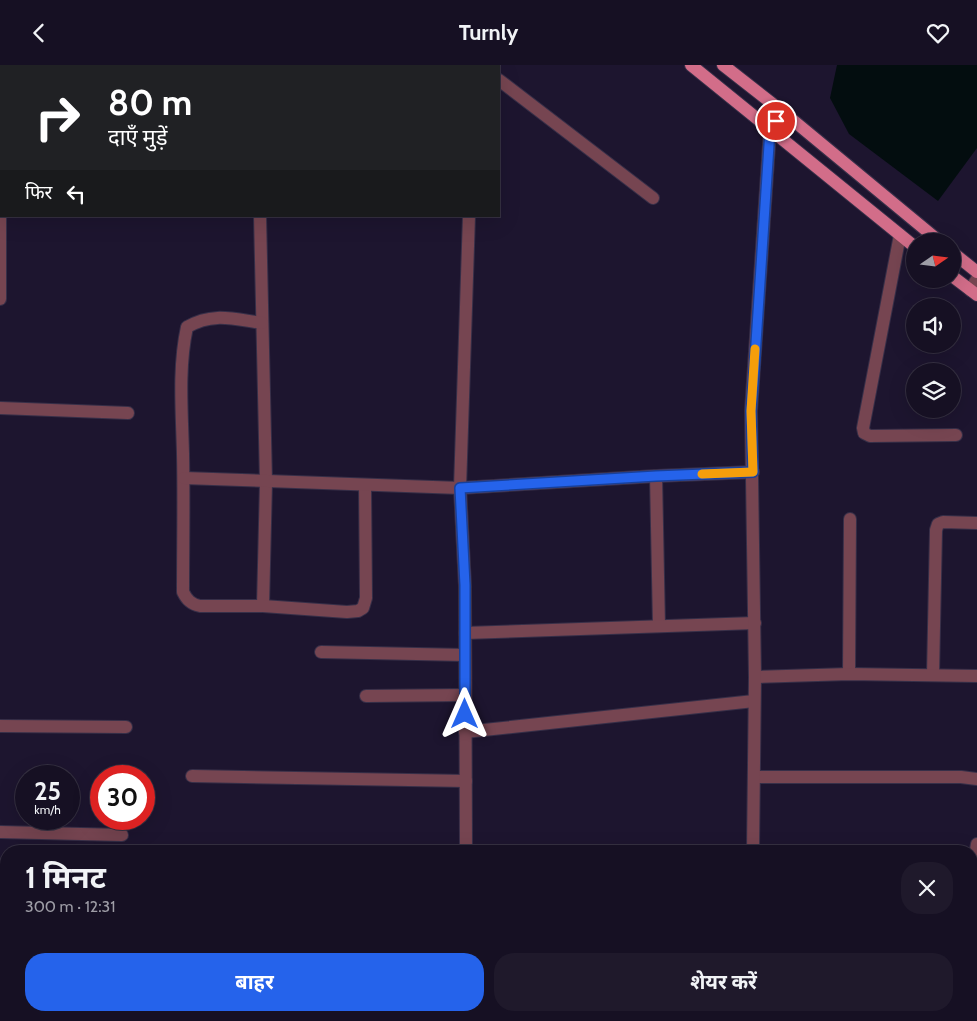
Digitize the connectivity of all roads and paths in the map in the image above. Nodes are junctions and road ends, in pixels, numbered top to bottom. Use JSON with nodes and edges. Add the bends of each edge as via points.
{"nodes":[{"id":1,"x":691,"y":65,"type":"edge"},
{"id":2,"x":723,"y":65,"type":"edge"},
{"id":3,"x":500,"y":82,"type":"edge"},
{"id":4,"x":783,"y":112,"type":"junction"},
{"id":5,"x":770,"y":130,"type":"junction"},
{"id":6,"x":0,"y":159,"type":"edge"},
{"id":7,"x":653,"y":198,"type":"dead end"},
{"id":8,"x":260,"y":217,"type":"edge"},
{"id":9,"x":469,"y":217,"type":"edge"},
{"id":10,"x":929,"y":233,"type":"edge"},
{"id":11,"x":900,"y":235,"type":"junction"},
{"id":12,"x":906,"y":240,"type":"edge"},
{"id":13,"x":961,"y":259,"type":"edge"},
{"id":14,"x":977,"y":272,"type":"edge"},
{"id":15,"x":961,"y":281,"type":"edge"},
{"id":16,"x":975,"y":288,"type":"edge"},
{"id":17,"x":0,"y":299,"type":"edge"},
{"id":18,"x":262,"y":323,"type":"junction"},
{"id":19,"x":0,"y":408,"type":"edge"},
{"id":20,"x":128,"y":413,"type":"dead end"},
{"id":21,"x":956,"y":435,"type":"dead end"},
{"id":22,"x":753,"y":472,"type":"junction"},
{"id":23,"x":656,"y":476,"type":"junction"},
{"id":24,"x":184,"y":479,"type":"junction"},
{"id":25,"x":266,"y":482,"type":"junction"},
{"id":26,"x":365,"y":485,"type":"junction"},
{"id":27,"x":460,"y":488,"type":"junction"},
{"id":28,"x":850,"y":519,"type":"dead end"},
{"id":29,"x":977,"y":523,"type":"edge"},
{"id":30,"x":263,"y":606,"type":"junction"},
{"id":31,"x":755,"y":623,"type":"junction"},
{"id":32,"x":659,"y":626,"type":"junction"},
{"id":33,"x":465,"y":633,"type":"junction"},
{"id":34,"x":321,"y":652,"type":"dead end"},
{"id":35,"x":465,"y":655,"type":"junction"},
{"id":36,"x":849,"y":674,"type":"junction"},
{"id":37,"x":933,"y":675,"type":"junction"},
{"id":38,"x":977,"y":676,"type":"edge"},
{"id":39,"x":755,"y":677,"type":"junction"},
{"id":40,"x":465,"y":695,"type":"junction"},
{"id":41,"x":366,"y":696,"type":"dead end"},
{"id":42,"x":754,"y":701,"type":"junction"},
{"id":43,"x":0,"y":727,"type":"edge"},
{"id":44,"x":126,"y":727,"type":"dead end"},
{"id":45,"x":465,"y":732,"type":"junction"},
{"id":46,"x":192,"y":776,"type":"dead end"},
{"id":47,"x":755,"y":777,"type":"junction"},
{"id":48,"x":977,"y":779,"type":"edge"},
{"id":49,"x":466,"y":781,"type":"junction"},
{"id":50,"x":0,"y":832,"type":"edge"},
{"id":51,"x":122,"y":835,"type":"dead end"},
{"id":52,"x":466,"y":845,"type":"edge"},
{"id":53,"x":753,"y":845,"type":"edge"}],
"edges":[{"from":1,"to":5,"type":"main road"},
{"from":2,"to":4,"type":"main road"},
{"from":3,"to":7,"type":"street"},
{"from":4,"to":5,"type":"street"},
{"from":4,"to":10,"type":"main road"},
{"from":5,"to":11,"type":"main road"},
{"from":5,"to":22,"type":"street","via":[[751,411]]},
{"from":6,"to":17,"type":"street"},
{"from":8,"to":18,"type":"street"},
{"from":9,"to":27,"type":"street"},
{"from":11,"to":12,"type":"main road"},
{"from":11,"to":21,"type":"street","via":[[864,433],[870,436]]},
{"from":13,"to":14,"type":"main road"},
{"from":15,"to":16,"type":"main road"},
{"from":18,"to":24,"type":"street","via":[[214,317],[187,327],[182,347]]},
{"from":18,"to":25,"type":"street"},
{"from":19,"to":20,"type":"street"},
{"from":22,"to":23,"type":"street"},
{"from":22,"to":31,"type":"street"},
{"from":23,"to":27,"type":"street"},
{"from":23,"to":32,"type":"street"},
{"from":24,"to":25,"type":"street"},
{"from":24,"to":30,"type":"street","via":[[183,592],[187,599],[200,606]]},
{"from":25,"to":26,"type":"street"},
{"from":25,"to":30,"type":"street"},
{"from":26,"to":27,"type":"street"},
{"from":26,"to":30,"type":"street","via":[[366,598],[363,607],[347,612]]},
{"from":27,"to":33,"type":"street"},
{"from":28,"to":36,"type":"street"},
{"from":29,"to":37,"type":"street","via":[[938,524]]},
{"from":31,"to":32,"type":"street"},
{"from":31,"to":39,"type":"street"},
{"from":32,"to":33,"type":"street"},
{"from":33,"to":35,"type":"street"},
{"from":34,"to":35,"type":"street"},
{"from":35,"to":40,"type":"street"},
{"from":36,"to":37,"type":"street"},
{"from":36,"to":39,"type":"street"},
{"from":37,"to":38,"type":"street"},
{"from":39,"to":42,"type":"street"},
{"from":40,"to":41,"type":"street"},
{"from":40,"to":45,"type":"street"},
{"from":42,"to":45,"type":"street"},
{"from":42,"to":47,"type":"street"},
{"from":43,"to":44,"type":"street"},
{"from":45,"to":49,"type":"street"},
{"from":46,"to":49,"type":"street"},
{"from":47,"to":48,"type":"street"},
{"from":47,"to":53,"type":"street"},
{"from":49,"to":52,"type":"street"},
{"from":50,"to":51,"type":"street"}]}
